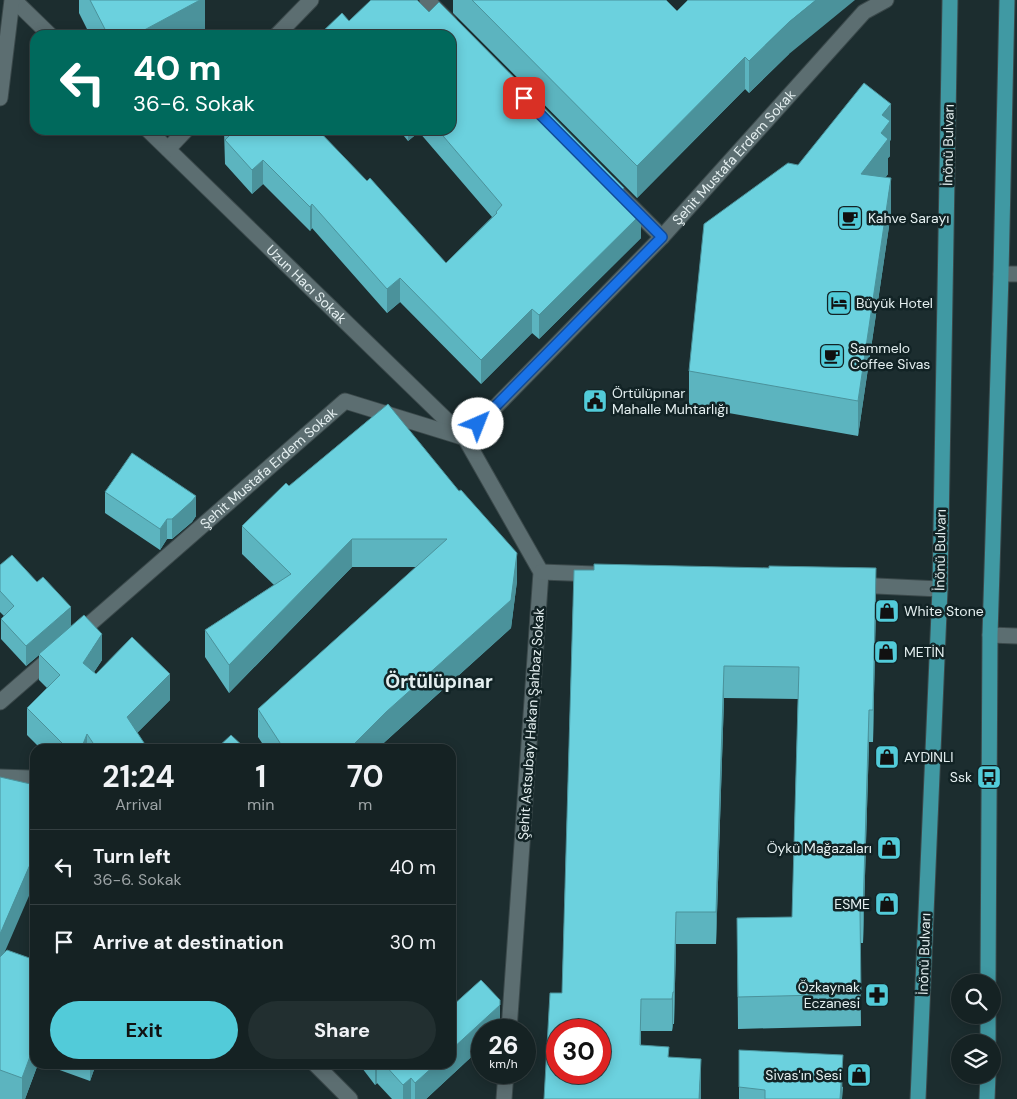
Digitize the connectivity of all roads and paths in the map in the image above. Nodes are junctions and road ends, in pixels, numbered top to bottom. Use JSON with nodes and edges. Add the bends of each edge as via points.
{"nodes":[{"id":1,"x":13,"y":0,"type":"edge"},
{"id":2,"x":311,"y":0,"type":"edge"},
{"id":3,"x":427,"y":0,"type":"edge"},
{"id":4,"x":886,"y":0,"type":"edge"},
{"id":5,"x":950,"y":0,"type":"edge"},
{"id":6,"x":1006,"y":0,"type":"edge"},
{"id":7,"x":45,"y":30,"type":"edge"},
{"id":8,"x":282,"y":30,"type":"edge"},
{"id":9,"x":462,"y":35,"type":"edge"},
{"id":10,"x":0,"y":98,"type":"edge"},
{"id":11,"x":153,"y":135,"type":"edge"},
{"id":12,"x":181,"y":135,"type":"edge"},
{"id":13,"x":168,"y":149,"type":"junction"},
{"id":14,"x":600,"y":174,"type":"edge"},
{"id":15,"x":662,"y":237,"type":"junction"},
{"id":16,"x":1001,"y":274,"type":"junction"},
{"id":17,"x":1017,"y":274,"type":"edge"},
{"id":18,"x":465,"y":438,"type":"junction"},
{"id":19,"x":541,"y":572,"type":"junction"},
{"id":20,"x":611,"y":574,"type":"edge"},
{"id":21,"x":840,"y":584,"type":"edge"},
{"id":22,"x":940,"y":589,"type":"junction"},
{"id":23,"x":990,"y":635,"type":"junction"},
{"id":24,"x":1017,"y":636,"type":"edge"},
{"id":25,"x":0,"y":702,"type":"edge"},
{"id":26,"x":0,"y":777,"type":"edge"},
{"id":27,"x":30,"y":778,"type":"edge"},
{"id":28,"x":988,"y":974,"type":"edge"},
{"id":29,"x":510,"y":1019,"type":"edge"},
{"id":30,"x":320,"y":1069,"type":"edge"},
{"id":31,"x":505,"y":1084,"type":"edge"},
{"id":32,"x":988,"y":1084,"type":"edge"},
{"id":33,"x":350,"y":1099,"type":"edge"},
{"id":34,"x":504,"y":1099,"type":"edge"},
{"id":35,"x":918,"y":1099,"type":"edge"},
{"id":36,"x":987,"y":1099,"type":"edge"}],
"edges":[{"from":1,"to":7,"type":"street"},
{"from":1,"to":10,"type":"street"},
{"from":2,"to":8,"type":"street"},
{"from":3,"to":9,"type":"street"},
{"from":4,"to":15,"type":"street","name":"Şehit Mustafa Erdem Sokak","via":[[864,12]]},
{"from":5,"to":22,"type":"main road","name":"İnönü Bulvarı"},
{"from":6,"to":16,"type":"main road"},
{"from":11,"to":13,"type":"street","name":"Uzun Hacı Sokak"},
{"from":12,"to":13,"type":"street"},
{"from":13,"to":18,"type":"street","name":"Uzun Hacı Sokak"},
{"from":14,"to":15,"type":"street"},
{"from":15,"to":18,"type":"street","name":"Şehit Mustafa Erdem Sokak"},
{"from":16,"to":17,"type":"street"},
{"from":16,"to":23,"type":"main road"},
{"from":18,"to":19,"type":"street"},
{"from":18,"to":25,"type":"street","name":"Şehit Mustafa Erdem Sokak","via":[[345,402]]},
{"from":19,"to":20,"type":"street"},
{"from":19,"to":29,"type":"street","name":"Şehit Astsubay Hakan Şahbaz Sokak"},
{"from":21,"to":22,"type":"street"},
{"from":22,"to":35,"type":"main road","name":"İnönü Bulvarı"},
{"from":23,"to":24,"type":"street"},
{"from":23,"to":28,"type":"main road"},
{"from":26,"to":27,"type":"street"},
{"from":30,"to":33,"type":"street"},
{"from":31,"to":34,"type":"street"},
{"from":32,"to":36,"type":"main road"}]}
